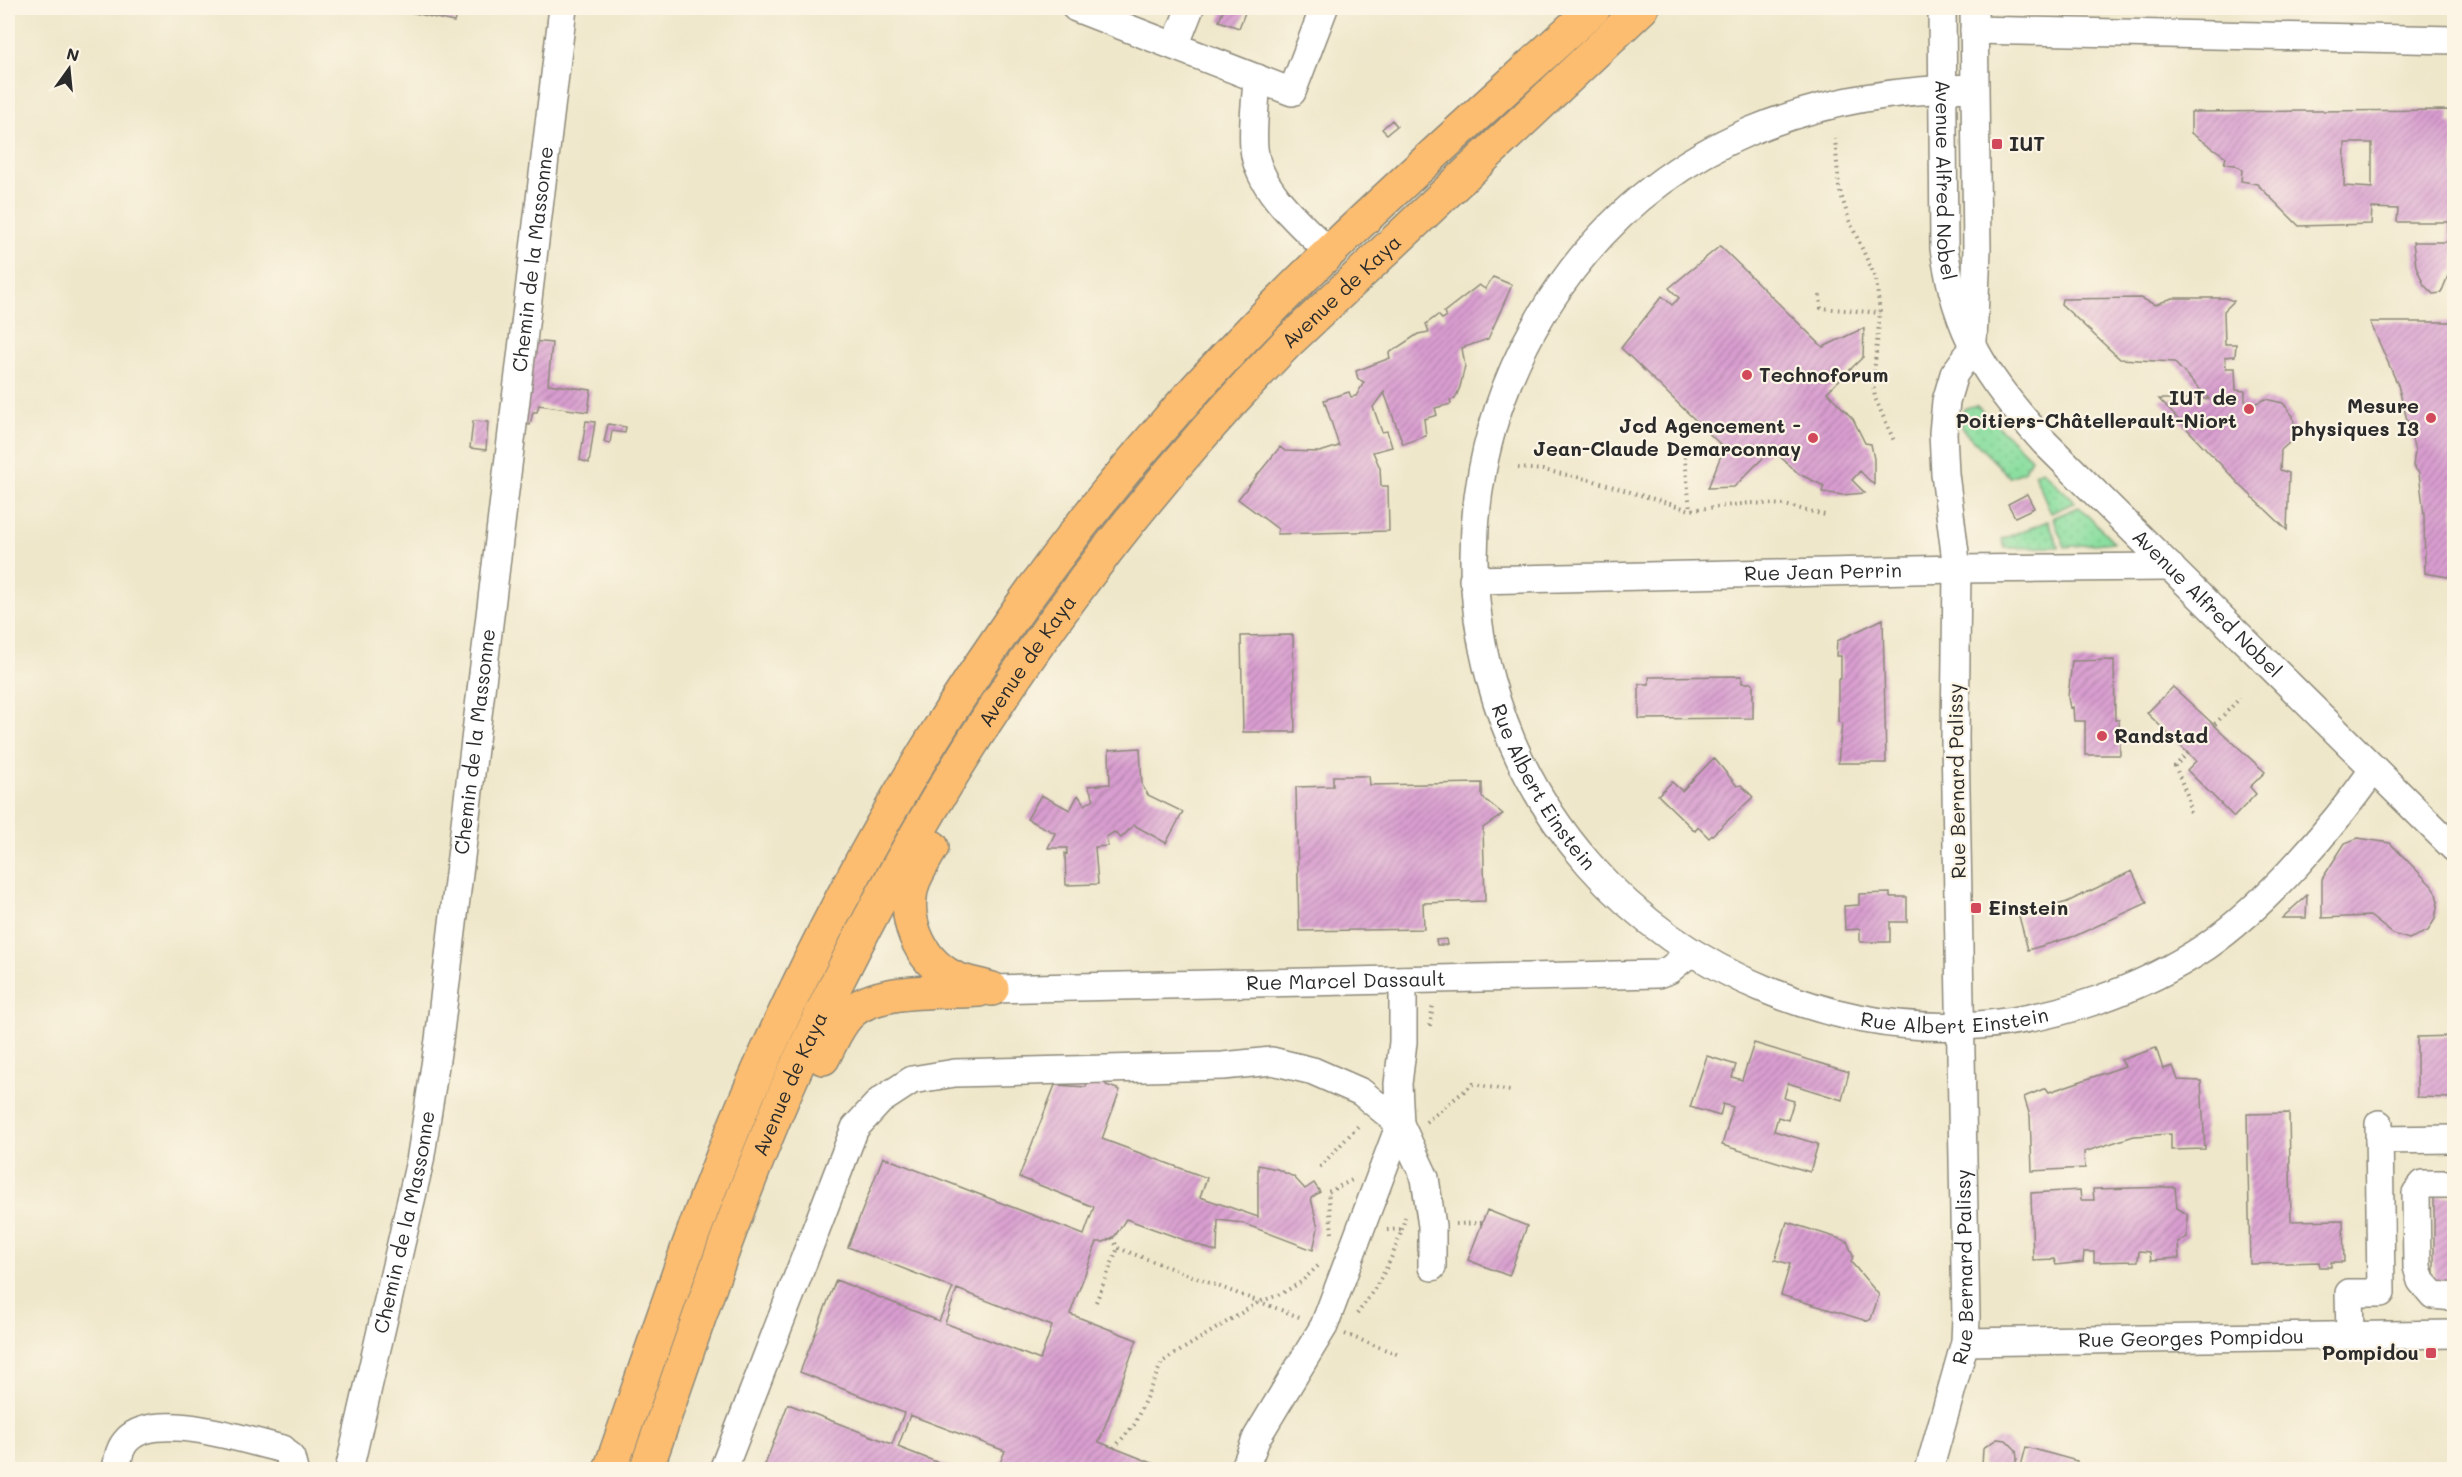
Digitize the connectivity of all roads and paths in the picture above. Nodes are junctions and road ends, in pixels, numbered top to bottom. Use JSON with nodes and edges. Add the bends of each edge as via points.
{"nodes":[{"id":1,"x":563,"y":8,"type":"edge"},
{"id":2,"x":1076,"y":8,"type":"edge"},
{"id":3,"x":1190,"y":8,"type":"edge"},
{"id":4,"x":1324,"y":8,"type":"edge"},
{"id":5,"x":1594,"y":8,"type":"edge"},
{"id":6,"x":1642,"y":8,"type":"edge"},
{"id":7,"x":1942,"y":8,"type":"edge"},
{"id":8,"x":1974,"y":19,"type":"edge"},
{"id":9,"x":2454,"y":40,"type":"edge"},
{"id":10,"x":1175,"y":46,"type":"junction"},
{"id":11,"x":1257,"y":78,"type":"junction"},
{"id":12,"x":1974,"y":88,"type":"junction"},
{"id":13,"x":1944,"y":89,"type":"junction"},
{"id":14,"x":1835,"y":138,"type":"dead end"},
{"id":15,"x":1328,"y":251,"type":"junction"},
{"id":16,"x":1820,"y":295,"type":"dead end"},
{"id":17,"x":1880,"y":313,"type":"junction"},
{"id":18,"x":1973,"y":348,"type":"junction"},
{"id":19,"x":1233,"y":398,"type":"junction"},
{"id":20,"x":1895,"y":443,"type":"dead end"},
{"id":21,"x":1675,"y":447,"type":"dead end"},
{"id":22,"x":1518,"y":468,"type":"dead end"},
{"id":23,"x":1690,"y":510,"type":"junction"},
{"id":24,"x":1826,"y":515,"type":"dead end"},
{"id":25,"x":2171,"y":567,"type":"junction"},
{"id":26,"x":1957,"y":569,"type":"junction"},
{"id":27,"x":1473,"y":580,"type":"junction"},
{"id":28,"x":2240,"y":698,"type":"dead end"},
{"id":29,"x":2215,"y":723,"type":"dead end"},
{"id":30,"x":2188,"y":753,"type":"dead end"},
{"id":31,"x":2374,"y":769,"type":"junction"},
{"id":32,"x":2190,"y":816,"type":"dead end"},
{"id":33,"x":2454,"y":848,"type":"edge"},
{"id":34,"x":1691,"y":952,"type":"junction"},
{"id":35,"x":1436,"y":979,"type":"junction"},
{"id":36,"x":1403,"y":980,"type":"junction"},
{"id":37,"x":992,"y":989,"type":"junction"},
{"id":38,"x":1961,"y":1026,"type":"junction"},
{"id":39,"x":1429,"y":1032,"type":"dead end"},
{"id":40,"x":1412,"y":1119,"type":"junction"},
{"id":41,"x":1429,"y":1133,"type":"dead end"},
{"id":42,"x":2454,"y":1139,"type":"edge"},
{"id":43,"x":2454,"y":1184,"type":"edge"},
{"id":44,"x":1328,"y":1192,"type":"dead end"},
{"id":45,"x":1112,"y":1238,"type":"dead end"},
{"id":46,"x":1329,"y":1242,"type":"dead end"},
{"id":47,"x":1118,"y":1248,"type":"junction"},
{"id":48,"x":1322,"y":1258,"type":"dead end"},
{"id":49,"x":1432,"y":1267,"type":"dead end"},
{"id":50,"x":711,"y":1288,"type":"junction"},
{"id":51,"x":2453,"y":1297,"type":"edge"},
{"id":52,"x":1096,"y":1302,"type":"dead end"},
{"id":53,"x":1259,"y":1302,"type":"junction"},
{"id":54,"x":1324,"y":1326,"type":"junction"},
{"id":55,"x":2453,"y":1334,"type":"edge"},
{"id":56,"x":2350,"y":1335,"type":"junction"},
{"id":57,"x":1965,"y":1342,"type":"junction"},
{"id":58,"x":1398,"y":1354,"type":"dead end"},
{"id":59,"x":1114,"y":1448,"type":"dead end"},
{"id":60,"x":116,"y":1470,"type":"edge"},
{"id":61,"x":294,"y":1470,"type":"edge"},
{"id":62,"x":349,"y":1470,"type":"edge"},
{"id":63,"x":610,"y":1470,"type":"edge"},
{"id":64,"x":646,"y":1470,"type":"edge"},
{"id":65,"x":723,"y":1470,"type":"edge"},
{"id":66,"x":1244,"y":1470,"type":"edge"},
{"id":67,"x":1929,"y":1470,"type":"edge"}],
"edges":[{"from":1,"to":62,"type":"street","name":"Chemin de la Massonne","via":[[439,1040],[418,1172]]},
{"from":2,"to":10,"type":"street"},
{"from":3,"to":10,"type":"street"},
{"from":4,"to":11,"type":"street","via":[[1292,92]]},
{"from":5,"to":15,"type":"main road","name":"Avenue de Kaya"},
{"from":6,"to":19,"type":"main road","name":"Avenue de Kaya"},
{"from":7,"to":13,"type":"street","name":"Avenue Alfred Nobel"},
{"from":8,"to":9,"type":"street"},
{"from":8,"to":12,"type":"street","name":"Avenue Alfred Nobel"},
{"from":10,"to":11,"type":"street"},
{"from":11,"to":15,"type":"street","via":[[1253,150],[1281,206]]},
{"from":12,"to":13,"type":"street","name":"Rue Albert Einstein"},
{"from":12,"to":18,"type":"street","name":"Avenue Alfred Nobel","via":[[1977,250]]},
{"from":13,"to":18,"type":"street","name":"Avenue Alfred Nobel","via":[[1944,248],[1958,315]]},
{"from":13,"to":27,"type":"street","name":"Rue Albert Einstein","via":[[1845,100],[1785,117],[1730,140],[1678,169],[1630,206],[1596,240],[1558,288],[1528,336],[1504,389],[1479,480]]},
{"from":14,"to":17,"type":"path","via":[[1839,188],[1876,279]]},
{"from":15,"to":63,"type":"main road","name":"Avenue de Kaya","via":[[1208,375],[1108,492],[999,639],[917,767],[818,947],[745,1103],[685,1254]]},
{"from":16,"to":17,"type":"path","via":[[1821,308]]},
{"from":17,"to":20,"type":"path","via":[[1873,383],[1875,398]]},
{"from":18,"to":25,"type":"street","name":"Avenue Alfred Nobel","via":[[2020,416]]},
{"from":18,"to":26,"type":"street","name":"Rue Bernard Palissy","via":[[1954,374],[1946,400],[1943,433]]},
{"from":19,"to":37,"type":"main road","via":[[996,735],[914,881],[911,922],[924,954],[952,978]]},
{"from":19,"to":50,"type":"main road","name":"Avenue de Kaya","via":[[1079,586],[945,784],[848,960],[801,1058]]},
{"from":21,"to":23,"type":"path","via":[[1684,448]]},
{"from":22,"to":23,"type":"path","via":[[1591,480]]},
{"from":23,"to":24,"type":"path","via":[[1750,503],[1785,505]]},
{"from":25,"to":26,"type":"street","name":"Rue Jean Perrin"},
{"from":25,"to":31,"type":"street","name":"Avenue Alfred Nobel"},
{"from":26,"to":27,"type":"street","name":"Rue Jean Perrin"},
{"from":26,"to":38,"type":"street","name":"Rue Bernard Palissy","via":[[1955,739]]},
{"from":27,"to":34,"type":"street","name":"Rue Albert Einstein","via":[[1484,654],[1501,711],[1533,787],[1560,830],[1594,871],[1640,914]]},
{"from":28,"to":29,"type":"path"},
{"from":30,"to":32,"type":"path","via":[[2175,766],[2188,797]]},
{"from":31,"to":33,"type":"street","name":"Avenue Alfred Nobel"},
{"from":31,"to":38,"type":"street","name":"Rue Albert Einstein","via":[[2300,860],[2259,903],[2207,946],[2147,979],[2085,1004],[2004,1023]]},
{"from":34,"to":35,"type":"street","name":"Rue Marcel Dassault","via":[[1658,974]]},
{"from":34,"to":38,"type":"street","name":"Rue Albert Einstein","via":[[1753,985],[1848,1017],[1904,1026]]},
{"from":35,"to":36,"type":"street","name":"Rue Marcel Dassault"},
{"from":35,"to":39,"type":"path"},
{"from":36,"to":37,"type":"street","name":"Rue Marcel Dassault"},
{"from":36,"to":40,"type":"street","via":[[1398,1084]]},
{"from":37,"to":50,"type":"main road","via":[[894,995],[870,1001],[850,1013],[836,1031]]},
{"from":38,"to":57,"type":"street","name":"Rue Bernard Palissy"},
{"from":40,"to":41,"type":"path"},
{"from":40,"to":49,"type":"street","via":[[1432,1226]]},
{"from":40,"to":54,"type":"street"},
{"from":40,"to":65,"type":"street","via":[[1313,1071],[1272,1061],[1223,1066],[956,1073],[912,1080],[880,1101],[855,1128]]},
{"from":42,"to":56,"type":"street","via":[[2379,1132],[2381,1293],[2349,1293]]},
{"from":43,"to":51,"type":"street","via":[[2423,1184],[2416,1193],[2421,1281],[2433,1295]]},
{"from":44,"to":46,"type":"path","via":[[1332,1235]]},
{"from":45,"to":47,"type":"path"},
{"from":47,"to":52,"type":"path"},
{"from":47,"to":53,"type":"path"},
{"from":48,"to":53,"type":"path","via":[[1301,1282]]},
{"from":50,"to":64,"type":"main road","name":"Avenue de Kaya"},
{"from":51,"to":55,"type":"street"},
{"from":53,"to":54,"type":"path"},
{"from":53,"to":59,"type":"path","via":[[1162,1362],[1134,1425]]},
{"from":54,"to":58,"type":"path"},
{"from":54,"to":66,"type":"street","via":[[1257,1437]]},
{"from":55,"to":56,"type":"street","name":"Rue Georges Pompidou"},
{"from":56,"to":57,"type":"street","name":"Rue Georges Pompidou"},
{"from":57,"to":67,"type":"street","name":"Rue Bernard Palissy"},
{"from":60,"to":61,"type":"street","via":[[121,1448],[129,1437],[156,1426],[176,1426],[284,1449]]}]}
